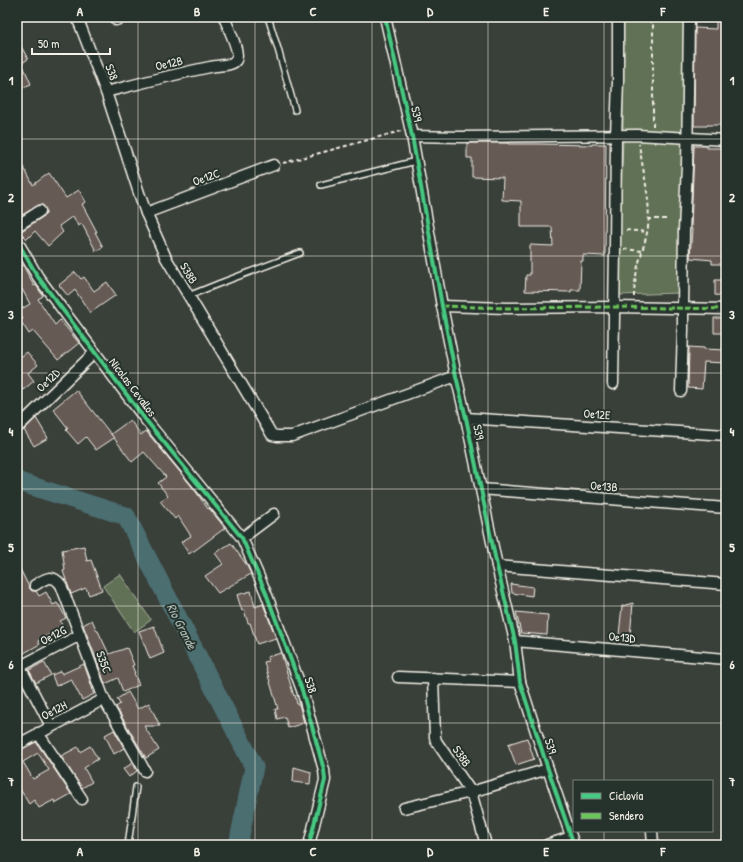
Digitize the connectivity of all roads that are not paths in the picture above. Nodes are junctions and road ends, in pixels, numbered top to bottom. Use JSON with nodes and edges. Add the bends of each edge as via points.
{"nodes":[{"id":1,"x":77,"y":17,"type":"edge"},
{"id":2,"x":224,"y":17,"type":"edge"},
{"id":3,"x":268,"y":17,"type":"edge"},
{"id":4,"x":385,"y":17,"type":"edge"},
{"id":5,"x":618,"y":17,"type":"edge"},
{"id":6,"x":689,"y":20,"type":"edge"},
{"id":7,"x":106,"y":92,"type":"junction"},
{"id":8,"x":295,"y":110,"type":"dead end"},
{"id":9,"x":411,"y":132,"type":"junction"},
{"id":10,"x":616,"y":136,"type":"junction"},
{"id":11,"x":687,"y":138,"type":"junction"},
{"id":12,"x":726,"y":140,"type":"edge"},
{"id":13,"x":416,"y":161,"type":"junction"},
{"id":14,"x":274,"y":165,"type":"road end"},
{"id":15,"x":321,"y":185,"type":"dead end"},
{"id":16,"x":40,"y":211,"type":"dead end"},
{"id":17,"x":146,"y":213,"type":"junction"},
{"id":18,"x":17,"y":226,"type":"edge"},
{"id":19,"x":17,"y":241,"type":"edge"},
{"id":20,"x":300,"y":253,"type":"dead end"},
{"id":21,"x":188,"y":296,"type":"junction"},
{"id":22,"x":442,"y":306,"type":"junction"},
{"id":23,"x":614,"y":307,"type":"junction"},
{"id":24,"x":682,"y":309,"type":"junction"},
{"id":25,"x":726,"y":309,"type":"edge"},
{"id":26,"x":95,"y":352,"type":"junction"},
{"id":27,"x":456,"y":376,"type":"junction"},
{"id":28,"x":613,"y":384,"type":"dead end"},
{"id":29,"x":681,"y":390,"type":"dead end"},
{"id":30,"x":466,"y":418,"type":"junction"},
{"id":31,"x":19,"y":426,"type":"dead end"},
{"id":32,"x":726,"y":435,"type":"edge"},
{"id":33,"x":481,"y":489,"type":"junction"},
{"id":34,"x":726,"y":508,"type":"edge"},
{"id":35,"x":274,"y":514,"type":"dead end"},
{"id":36,"x":242,"y":538,"type":"junction"},
{"id":37,"x":497,"y":566,"type":"junction"},
{"id":38,"x":35,"y":584,"type":"dead end"},
{"id":39,"x":726,"y":584,"type":"edge"},
{"id":40,"x":80,"y":635,"type":"junction"},
{"id":41,"x":515,"y":641,"type":"junction"},
{"id":42,"x":726,"y":659,"type":"edge"},
{"id":43,"x":18,"y":667,"type":"edge"},
{"id":44,"x":398,"y":677,"type":"dead end"},
{"id":45,"x":433,"y":678,"type":"junction"},
{"id":46,"x":520,"y":682,"type":"junction"},
{"id":47,"x":104,"y":699,"type":"junction"},
{"id":48,"x":51,"y":726,"type":"junction"},
{"id":49,"x":38,"y":733,"type":"junction"},
{"id":50,"x":17,"y":745,"type":"edge"},
{"id":51,"x":548,"y":769,"type":"junction"},
{"id":52,"x":145,"y":771,"type":"dead end"},
{"id":53,"x":136,"y":788,"type":"dead end"},
{"id":54,"x":471,"y":792,"type":"junction"},
{"id":55,"x":82,"y":799,"type":"dead end"},
{"id":56,"x":404,"y":808,"type":"dead end"},
{"id":57,"x":652,"y":832,"type":"edge"},
{"id":58,"x":573,"y":841,"type":"edge"},
{"id":59,"x":128,"y":845,"type":"edge"},
{"id":60,"x":309,"y":845,"type":"edge"},
{"id":61,"x":486,"y":845,"type":"edge"},
{"id":62,"x":547,"y":845,"type":"edge"},
{"id":63,"x":653,"y":845,"type":"edge"}],
"edges":[{"from":1,"to":7,"type":"street","name":"S38"},
{"from":2,"to":7,"type":"street","name":"Oe12B","via":[[238,53],[233,63]]},
{"from":3,"to":8,"type":"lane"},
{"from":4,"to":9,"type":"street","name":"S39"},
{"from":5,"to":10,"type":"street"},
{"from":6,"to":11,"type":"street"},
{"from":7,"to":17,"type":"street","name":"S38B"},
{"from":9,"to":10,"type":"street"},
{"from":9,"to":13,"type":"street","name":"S39"},
{"from":10,"to":11,"type":"street"},
{"from":10,"to":23,"type":"street"},
{"from":11,"to":12,"type":"street"},
{"from":11,"to":24,"type":"street"},
{"from":13,"to":15,"type":"lane"},
{"from":13,"to":22,"type":"street","name":"S39"},
{"from":14,"to":17,"type":"street","name":"Oe12C"},
{"from":16,"to":18,"type":"street"},
{"from":17,"to":21,"type":"street","name":"S38B","via":[[166,258]]},
{"from":19,"to":26,"type":"street","name":"Nicolas Cevallos","via":[[38,277]]},
{"from":20,"to":21,"type":"lane"},
{"from":21,"to":27,"type":"street","name":"S38B","via":[[272,435],[292,436]]},
{"from":22,"to":23,"type":"street"},
{"from":22,"to":27,"type":"street","name":"S39"},
{"from":23,"to":24,"type":"street"},
{"from":23,"to":28,"type":"street"},
{"from":24,"to":25,"type":"street"},
{"from":24,"to":29,"type":"street","via":[[684,330]]},
{"from":26,"to":31,"type":"street","name":"Oe12D"},
{"from":26,"to":36,"type":"street","name":"Nicolas Cevallos","via":[[145,419]]},
{"from":27,"to":30,"type":"street","name":"S39"},
{"from":30,"to":32,"type":"street","name":"Oe12E"},
{"from":30,"to":33,"type":"street","name":"S39"},
{"from":33,"to":34,"type":"street","name":"Oe13B"},
{"from":33,"to":37,"type":"street","name":"S39"},
{"from":35,"to":36,"type":"street"},
{"from":36,"to":60,"type":"street","name":"S38","via":[[266,593],[302,690],[324,770],[325,780]]},
{"from":37,"to":39,"type":"street"},
{"from":37,"to":41,"type":"street","name":"S39"},
{"from":38,"to":40,"type":"street","name":"S35C","via":[[50,578],[57,580]]},
{"from":40,"to":43,"type":"street","name":"Oe12G"},
{"from":40,"to":47,"type":"street","name":"S35C"},
{"from":41,"to":42,"type":"street","name":"Oe13D"},
{"from":41,"to":46,"type":"street","name":"S39"},
{"from":43,"to":48,"type":"street"},
{"from":44,"to":45,"type":"street"},
{"from":45,"to":46,"type":"street"},
{"from":45,"to":54,"type":"street","name":"S38B","via":[[436,741]]},
{"from":46,"to":51,"type":"street","name":"S39"},
{"from":47,"to":48,"type":"street","name":"Oe12H"},
{"from":47,"to":52,"type":"street","name":"S35C"},
{"from":48,"to":49,"type":"street","name":"Oe12H"},
{"from":49,"to":50,"type":"street","name":"Oe12H"},
{"from":49,"to":55,"type":"street"},
{"from":51,"to":54,"type":"street"},
{"from":51,"to":58,"type":"street","name":"S39"},
{"from":53,"to":59,"type":"lane"},
{"from":54,"to":56,"type":"street"},
{"from":54,"to":61,"type":"street","name":"S38B"},
{"from":57,"to":63,"type":"street"},
{"from":58,"to":62,"type":"street"}]}
